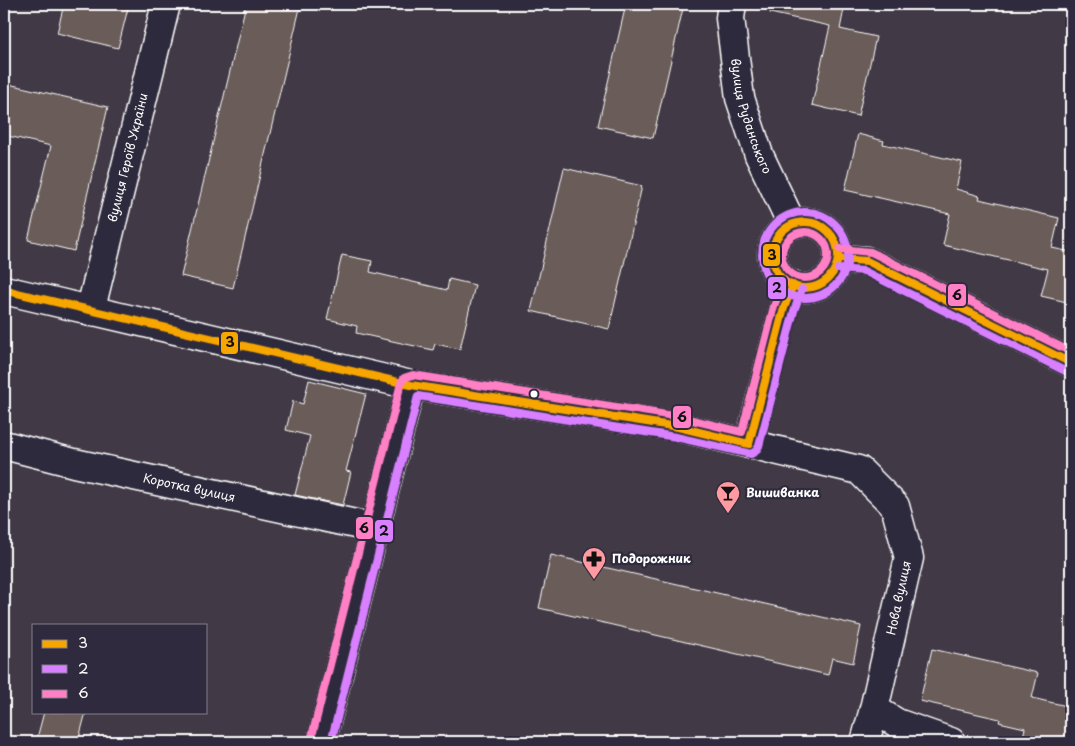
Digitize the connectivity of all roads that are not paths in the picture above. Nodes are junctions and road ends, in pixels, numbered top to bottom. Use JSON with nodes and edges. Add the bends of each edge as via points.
{"nodes":[{"id":1,"x":166,"y":4,"type":"edge"},
{"id":2,"x":732,"y":4,"type":"edge"},
{"id":3,"x":792,"y":224,"type":"junction"},
{"id":4,"x":839,"y":259,"type":"junction"},
{"id":5,"x":793,"y":286,"type":"junction"},
{"id":6,"x":4,"y":290,"type":"edge"},
{"id":7,"x":90,"y":312,"type":"junction"},
{"id":8,"x":1071,"y":363,"type":"edge"},
{"id":9,"x":411,"y":385,"type":"junction"},
{"id":10,"x":749,"y":444,"type":"junction"},
{"id":11,"x":4,"y":445,"type":"edge"},
{"id":12,"x":374,"y":528,"type":"junction"},
{"id":13,"x":874,"y":709,"type":"junction"},
{"id":14,"x":321,"y":742,"type":"edge"},
{"id":15,"x":865,"y":742,"type":"edge"},
{"id":16,"x":952,"y":742,"type":"edge"}],
"edges":[{"from":1,"to":7,"type":"street","name":"вулиця Героїв України"},
{"from":2,"to":3,"type":"street","name":"вулиця Руданського","via":[[730,18],[740,98],[759,155]]},
{"from":3,"to":4,"type":"street","via":[[804,221],[825,228],[834,236]]},
{"from":3,"to":5,"type":"street","via":[[776,238],[772,259],[781,278]]},
{"from":4,"to":5,"type":"street","via":[[835,270],[820,285],[809,288]]},
{"from":4,"to":8,"type":"street","via":[[867,261]]},
{"from":5,"to":10,"type":"street","via":[[784,308]]},
{"from":6,"to":7,"type":"street","name":"Нова вулиця"},
{"from":7,"to":9,"type":"street","name":"Нова вулиця"},
{"from":9,"to":10,"type":"street","name":"Нова вулиця","via":[[678,426]]},
{"from":9,"to":12,"type":"street"},
{"from":10,"to":13,"type":"street","name":"Нова вулиця","via":[[858,470],[895,506],[909,558]]},
{"from":11,"to":12,"type":"street","name":"Коротка вулиця"},
{"from":12,"to":14,"type":"street"},
{"from":13,"to":15,"type":"street","name":"Нова вулиця"},
{"from":13,"to":16,"type":"street","via":[[897,724]]}]}
